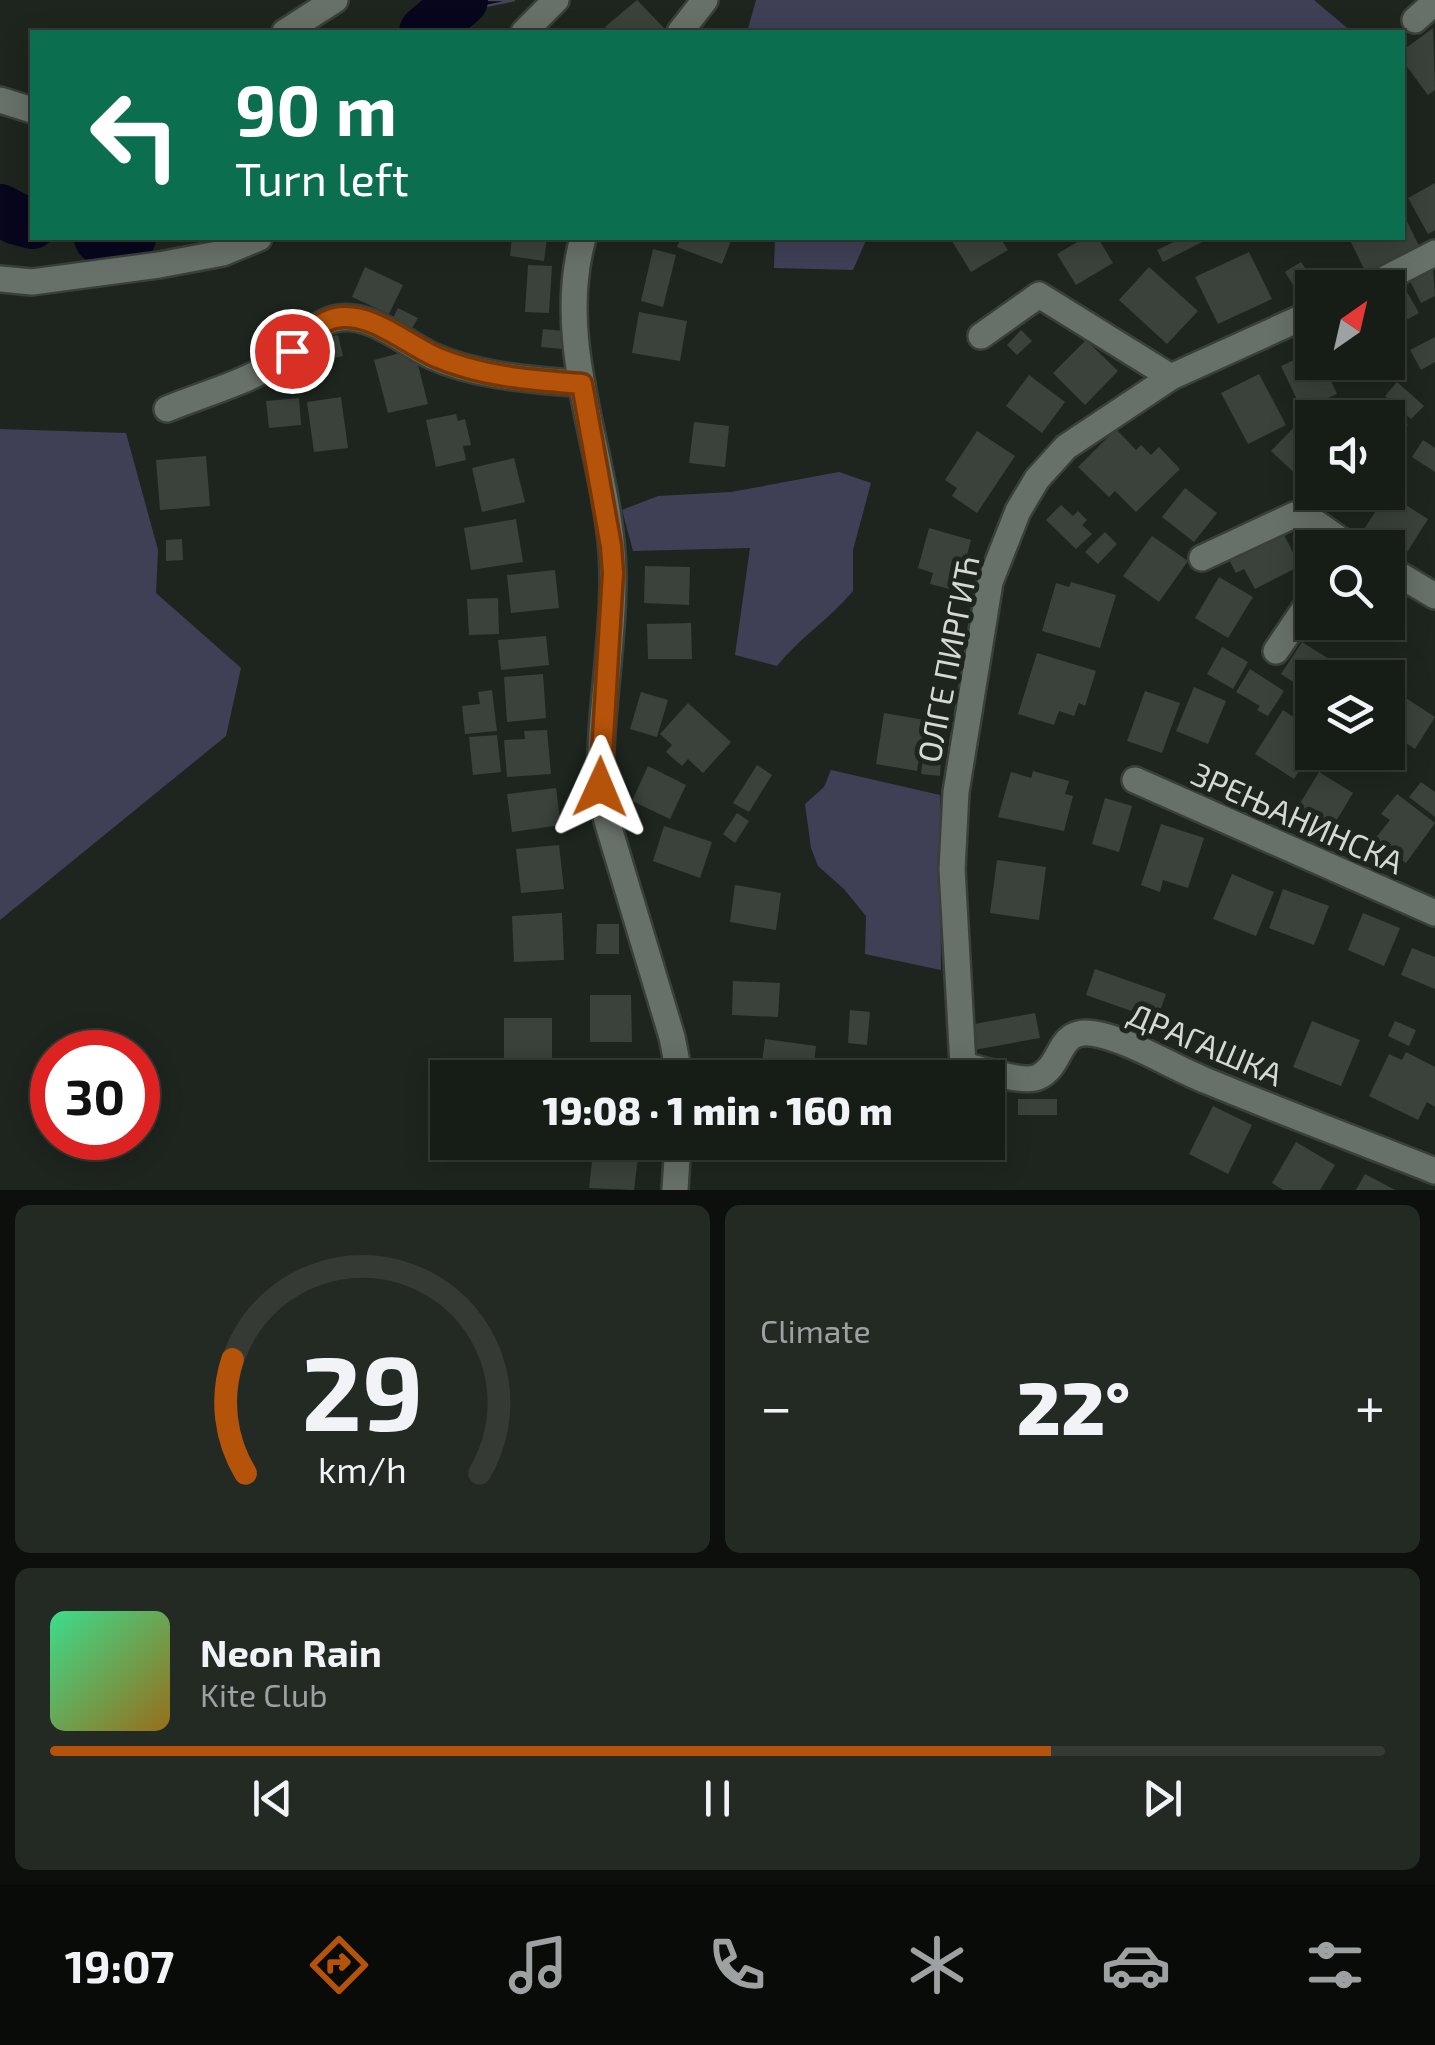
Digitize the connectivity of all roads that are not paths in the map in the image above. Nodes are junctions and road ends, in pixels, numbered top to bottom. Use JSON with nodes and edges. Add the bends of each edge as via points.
{"nodes":[{"id":1,"x":335,"y":0,"type":"edge"},
{"id":2,"x":556,"y":0,"type":"edge"},
{"id":3,"x":705,"y":0,"type":"edge"},
{"id":4,"x":1435,"y":2,"type":"edge"},
{"id":5,"x":1415,"y":20,"type":"dead end"},
{"id":6,"x":289,"y":30,"type":"edge"},
{"id":7,"x":526,"y":30,"type":"edge"},
{"id":8,"x":682,"y":30,"type":"edge"},
{"id":9,"x":0,"y":100,"type":"edge"},
{"id":10,"x":30,"y":109,"type":"edge"},
{"id":11,"x":254,"y":240,"type":"edge"},
{"id":12,"x":582,"y":240,"type":"edge"},
{"id":13,"x":1435,"y":253,"type":"edge"},
{"id":14,"x":1402,"y":270,"type":"edge"},
{"id":15,"x":0,"y":279,"type":"edge"},
{"id":16,"x":1295,"y":321,"type":"edge"},
{"id":17,"x":981,"y":336,"type":"dead end"},
{"id":18,"x":1171,"y":377,"type":"junction"},
{"id":19,"x":582,"y":384,"type":"junction"},
{"id":20,"x":167,"y":410,"type":"dead end"},
{"id":21,"x":1326,"y":530,"type":"edge"},
{"id":22,"x":1202,"y":558,"type":"dead end"},
{"id":23,"x":1405,"y":578,"type":"edge"},
{"id":24,"x":1435,"y":596,"type":"edge"},
{"id":25,"x":1295,"y":623,"type":"edge"},
{"id":26,"x":1276,"y":650,"type":"dead end"},
{"id":27,"x":1135,"y":780,"type":"dead end"},
{"id":28,"x":1435,"y":913,"type":"edge"},
{"id":29,"x":676,"y":1060,"type":"edge"},
{"id":30,"x":963,"y":1060,"type":"edge"},
{"id":31,"x":1005,"y":1075,"type":"edge"},
{"id":32,"x":677,"y":1160,"type":"edge"},
{"id":33,"x":1435,"y":1171,"type":"edge"},
{"id":34,"x":676,"y":1190,"type":"edge"}],
"edges":[{"from":1,"to":6,"type":"street"},
{"from":2,"to":7,"type":"street"},
{"from":3,"to":8,"type":"street"},
{"from":4,"to":5,"type":"street"},
{"from":9,"to":10,"type":"street"},
{"from":11,"to":15,"type":"street","via":[[222,253],[108,273]]},
{"from":12,"to":19,"type":"street","via":[[576,322]]},
{"from":13,"to":14,"type":"street"},
{"from":16,"to":18,"type":"street","name":"ОЛГЕ ПИРГИЋ"},
{"from":17,"to":18,"type":"street","via":[[1039,295]]},
{"from":18,"to":30,"type":"street","name":"ОЛГЕ ПИРГИЋ","via":[[1050,462],[1018,511],[990,582],[956,792],[952,869]]},
{"from":19,"to":20,"type":"street","via":[[464,368],[366,320],[336,318],[271,366]]},
{"from":19,"to":29,"type":"street","via":[[613,573],[600,787]]},
{"from":21,"to":22,"type":"street","via":[[1294,515]]},
{"from":23,"to":24,"type":"street"},
{"from":25,"to":26,"type":"street"},
{"from":27,"to":28,"type":"street","name":"ЗРЕЊАНИНСКА"},
{"from":31,"to":33,"type":"street","name":"ДРАГАШКА","via":[[1040,1076],[1072,1036],[1102,1035]]},
{"from":32,"to":34,"type":"street"}]}
